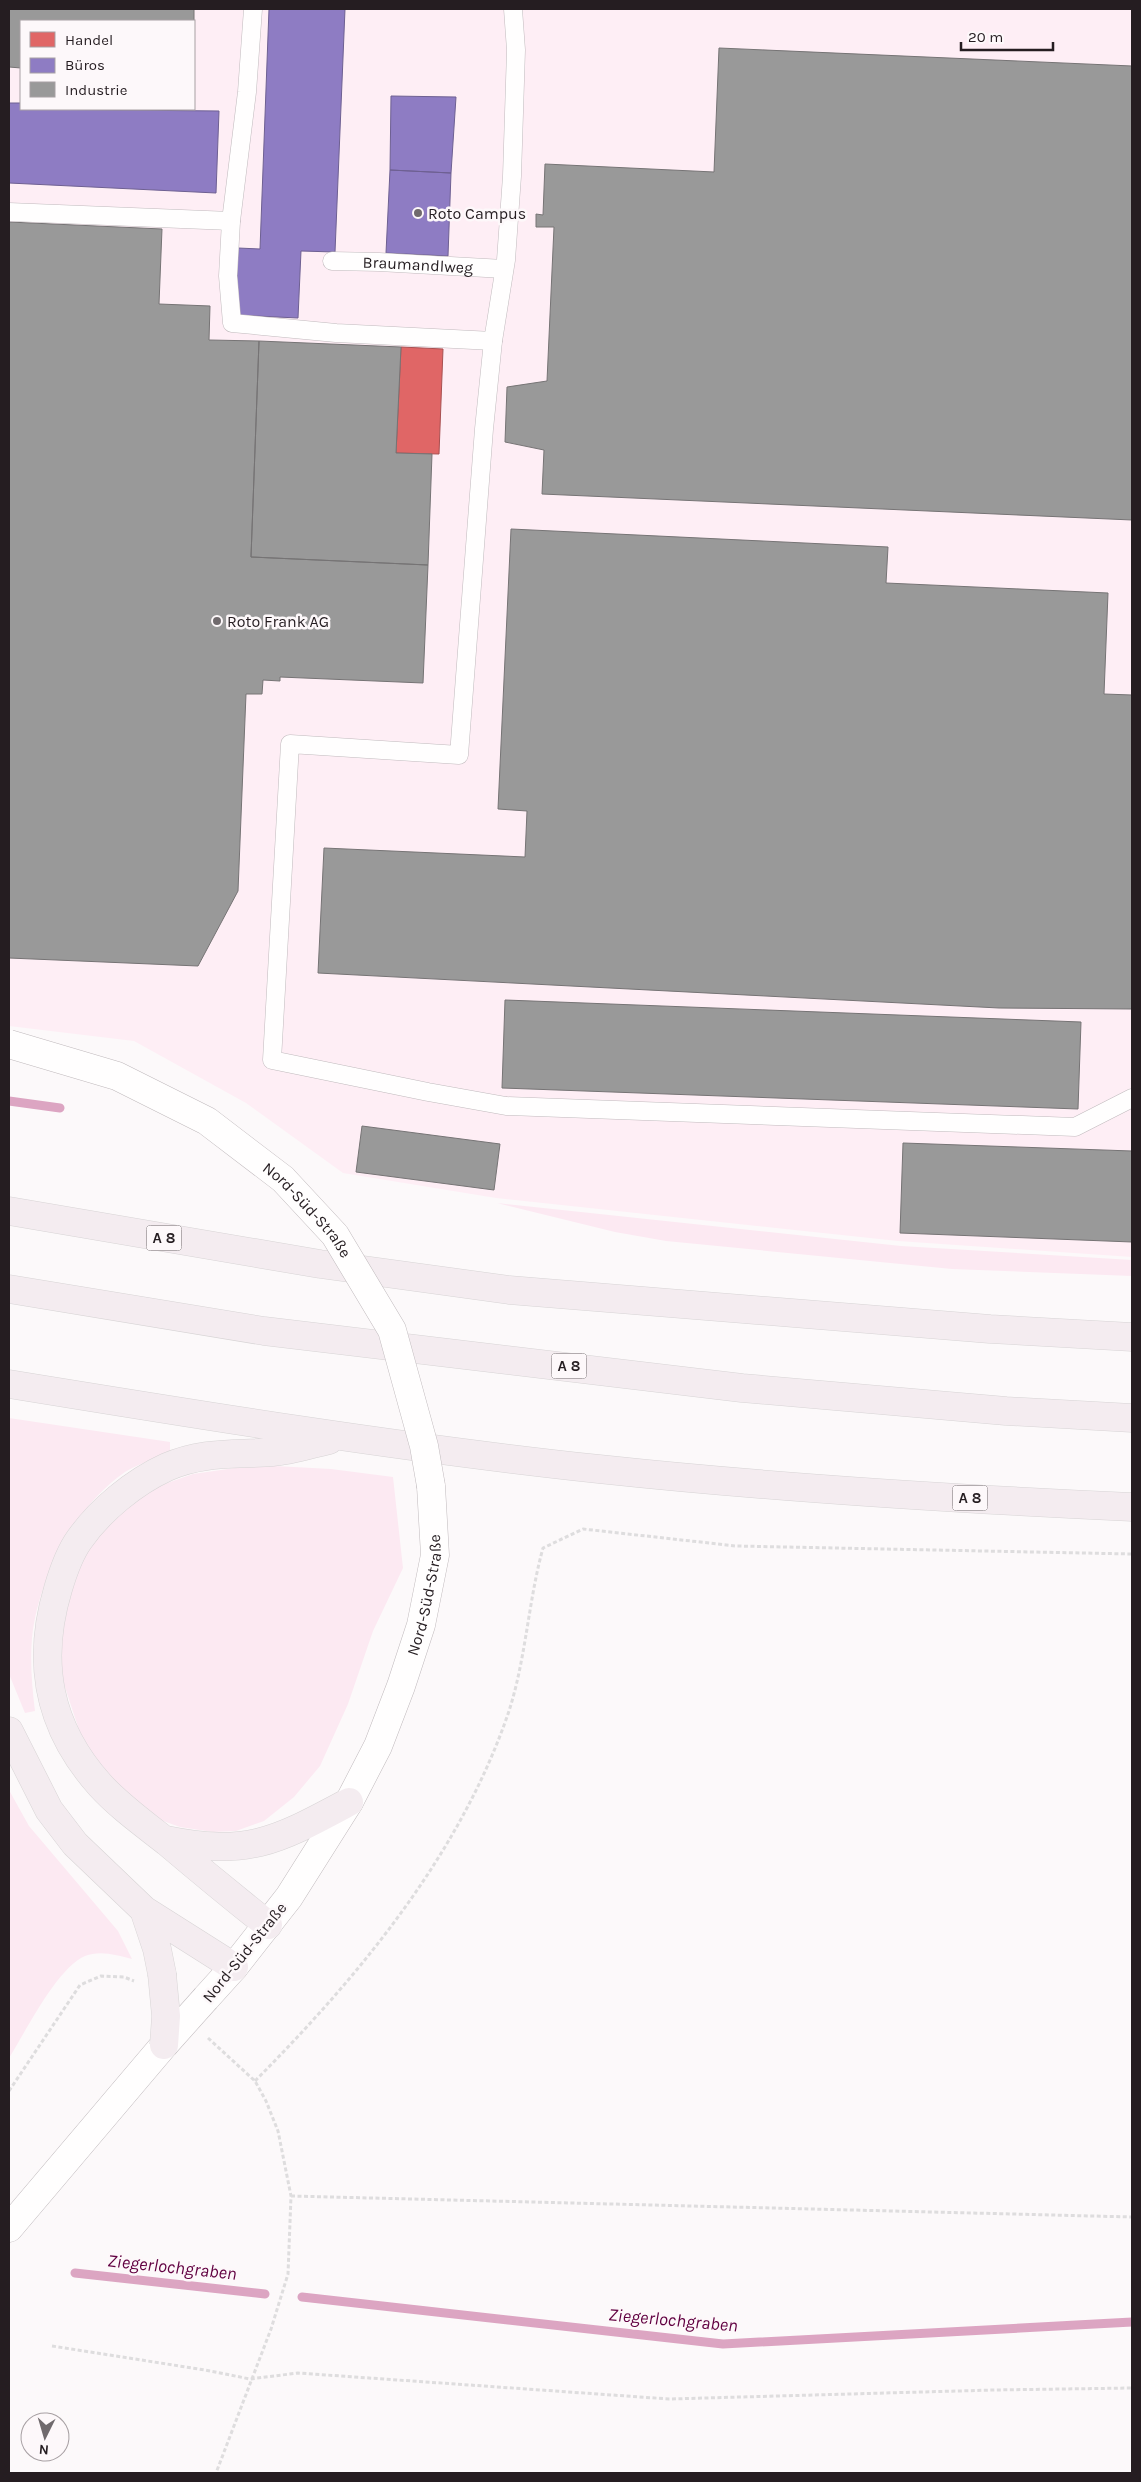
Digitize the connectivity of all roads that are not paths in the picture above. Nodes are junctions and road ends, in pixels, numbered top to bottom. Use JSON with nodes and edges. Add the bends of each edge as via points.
{"nodes":[{"id":1,"x":253,"y":9,"type":"edge"},
{"id":2,"x":513,"y":9,"type":"edge"},
{"id":3,"x":9,"y":212,"type":"edge"},
{"id":4,"x":231,"y":221,"type":"junction"},
{"id":5,"x":332,"y":261,"type":"dead end"},
{"id":6,"x":504,"y":269,"type":"junction"},
{"id":7,"x":493,"y":340,"type":"junction"},
{"id":8,"x":9,"y":1044,"type":"edge"},
{"id":9,"x":1132,"y":1098,"type":"edge"},
{"id":10,"x":9,"y":1211,"type":"edge"},
{"id":11,"x":9,"y":1289,"type":"edge"},
{"id":12,"x":1132,"y":1337,"type":"edge"},
{"id":13,"x":9,"y":1384,"type":"edge"},
{"id":14,"x":1132,"y":1418,"type":"edge"},
{"id":15,"x":342,"y":1437,"type":"junction"},
{"id":16,"x":1132,"y":1507,"type":"edge"},
{"id":17,"x":9,"y":1731,"type":"edge"},
{"id":18,"x":349,"y":1802,"type":"junction"},
{"id":19,"x":164,"y":1840,"type":"junction"},
{"id":20,"x":144,"y":1910,"type":"junction"},
{"id":21,"x":268,"y":1925,"type":"junction"},
{"id":22,"x":234,"y":1968,"type":"junction"},
{"id":23,"x":164,"y":2045,"type":"junction"},
{"id":24,"x":9,"y":2228,"type":"edge"}],
"edges":[{"from":1,"to":4,"type":"lane","via":[[248,92]]},
{"from":2,"to":6,"type":"lane","via":[[516,50],[513,166]]},
{"from":3,"to":4,"type":"lane"},
{"from":4,"to":7,"type":"lane","via":[[228,276],[232,323],[336,333]]},
{"from":5,"to":6,"type":"lane","name":"Braumandlweg"},
{"from":6,"to":7,"type":"lane"},
{"from":7,"to":9,"type":"lane","via":[[458,756],[290,744],[272,1060],[428,1092],[516,1106],[1075,1127]]},
{"from":8,"to":18,"type":"main road","name":"Nord-Süd-Straße","bridge":true,"via":[[117,1076],[207,1121],[283,1179],[334,1235],[392,1330],[424,1446],[431,1486],[435,1555],[421,1625],[389,1719]]},
{"from":10,"to":12,"type":"highway","number":"A 8","via":[[320,1264],[508,1290],[990,1329]]},
{"from":11,"to":14,"type":"highway","number":"A 8","via":[[264,1331],[742,1388],[1006,1411]]},
{"from":13,"to":15,"type":"highway","number":"A 8"},
{"from":15,"to":16,"type":"highway","number":"A 8","via":[[685,1477]]},
{"from":15,"to":19,"type":"highway","via":[[274,1452],[214,1453],[168,1467],[131,1489],[104,1512],[79,1540],[62,1573],[52,1608],[48,1645],[48,1683],[60,1722],[77,1757],[101,1786]]},
{"from":17,"to":20,"type":"highway","via":[[49,1810],[75,1844]]},
{"from":18,"to":19,"type":"highway","via":[[290,1833],[260,1843],[226,1848]]},
{"from":18,"to":21,"type":"main road","name":"Nord-Süd-Straße"},
{"from":19,"to":21,"type":"highway"},
{"from":20,"to":22,"type":"highway"},
{"from":20,"to":23,"type":"highway","bridge":true,"via":[[158,1949],[162,1974],[166,2016]]},
{"from":21,"to":22,"type":"main road","name":"Nord-Süd-Straße"},
{"from":22,"to":23,"type":"main road","name":"Nord-Süd-Straße","bridge":true},
{"from":23,"to":24,"type":"main road","name":"Nord-Süd-Straße"}]}
